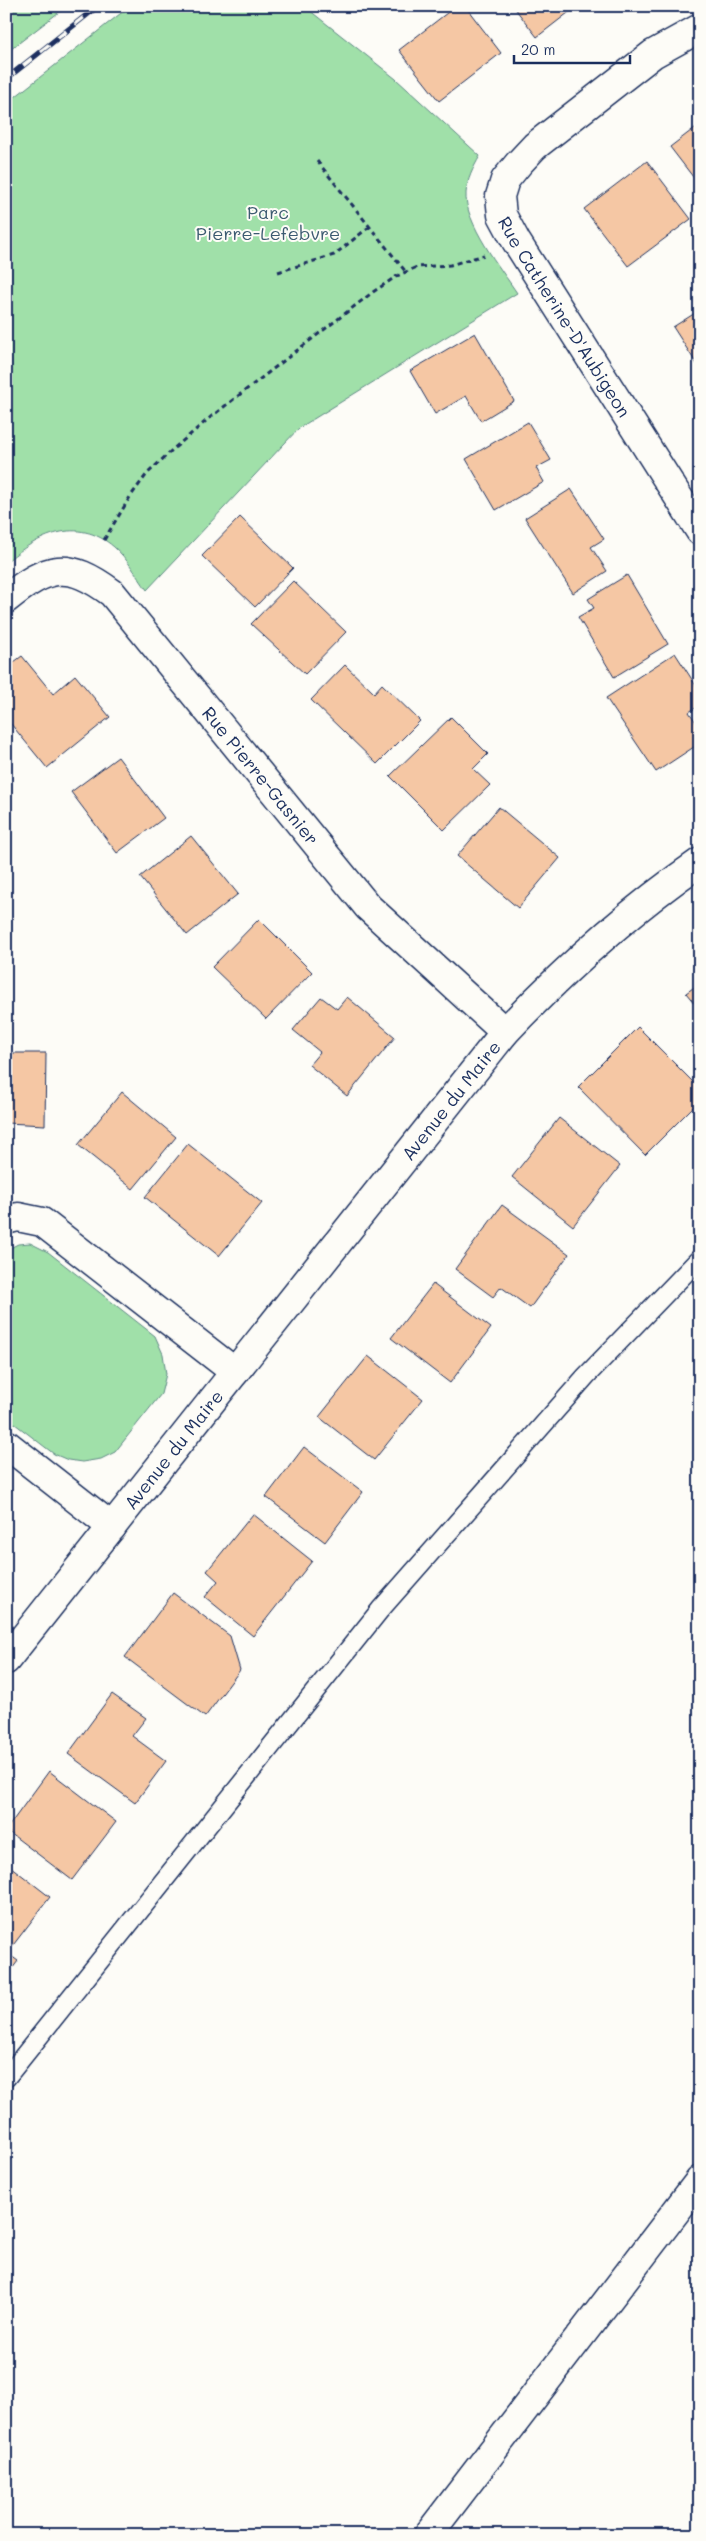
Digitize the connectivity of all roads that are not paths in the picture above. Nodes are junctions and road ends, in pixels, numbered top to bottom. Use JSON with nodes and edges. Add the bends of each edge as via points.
{"nodes":[{"id":1,"x":700,"y":28,"type":"edge"},
{"id":2,"x":700,"y":531,"type":"edge"},
{"id":3,"x":6,"y":599,"type":"edge"},
{"id":4,"x":700,"y":862,"type":"edge"},
{"id":5,"x":505,"y":1032,"type":"junction"},
{"id":6,"x":6,"y":1220,"type":"edge"},
{"id":7,"x":700,"y":1258,"type":"edge"},
{"id":8,"x":235,"y":1372,"type":"junction"},
{"id":9,"x":6,"y":1444,"type":"edge"},
{"id":10,"x":112,"y":1527,"type":"junction"},
{"id":11,"x":6,"y":1660,"type":"edge"},
{"id":12,"x":6,"y":2078,"type":"edge"},
{"id":13,"x":700,"y":2180,"type":"edge"},
{"id":14,"x":428,"y":2535,"type":"edge"}],
"edges":[{"from":1,"to":2,"type":"street","name":"Rue Catherine-D'Aubigeon","via":[[653,54],[535,146],[506,180],[500,196],[502,215],[516,241]]},
{"from":3,"to":5,"type":"street","name":"Rue Pierre-Gasnier","via":[[40,575],[60,569],[79,572],[112,593],[368,907]]},
{"from":4,"to":5,"type":"street","name":"Avenue du Maire","via":[[631,914]]},
{"from":5,"to":8,"type":"street","name":"Avenue du Maire"},
{"from":6,"to":8,"type":"street","name":"Avenue du Maire","via":[[18,1217],[42,1222]]},
{"from":7,"to":12,"type":"lane","via":[[586,1376],[380,1610]]},
{"from":8,"to":10,"type":"street","name":"Avenue du Maire"},
{"from":9,"to":10,"type":"street","name":"Avenue du Maire"},
{"from":10,"to":11,"type":"street","name":"Avenue du Maire"},
{"from":13,"to":14,"type":"street"}]}
